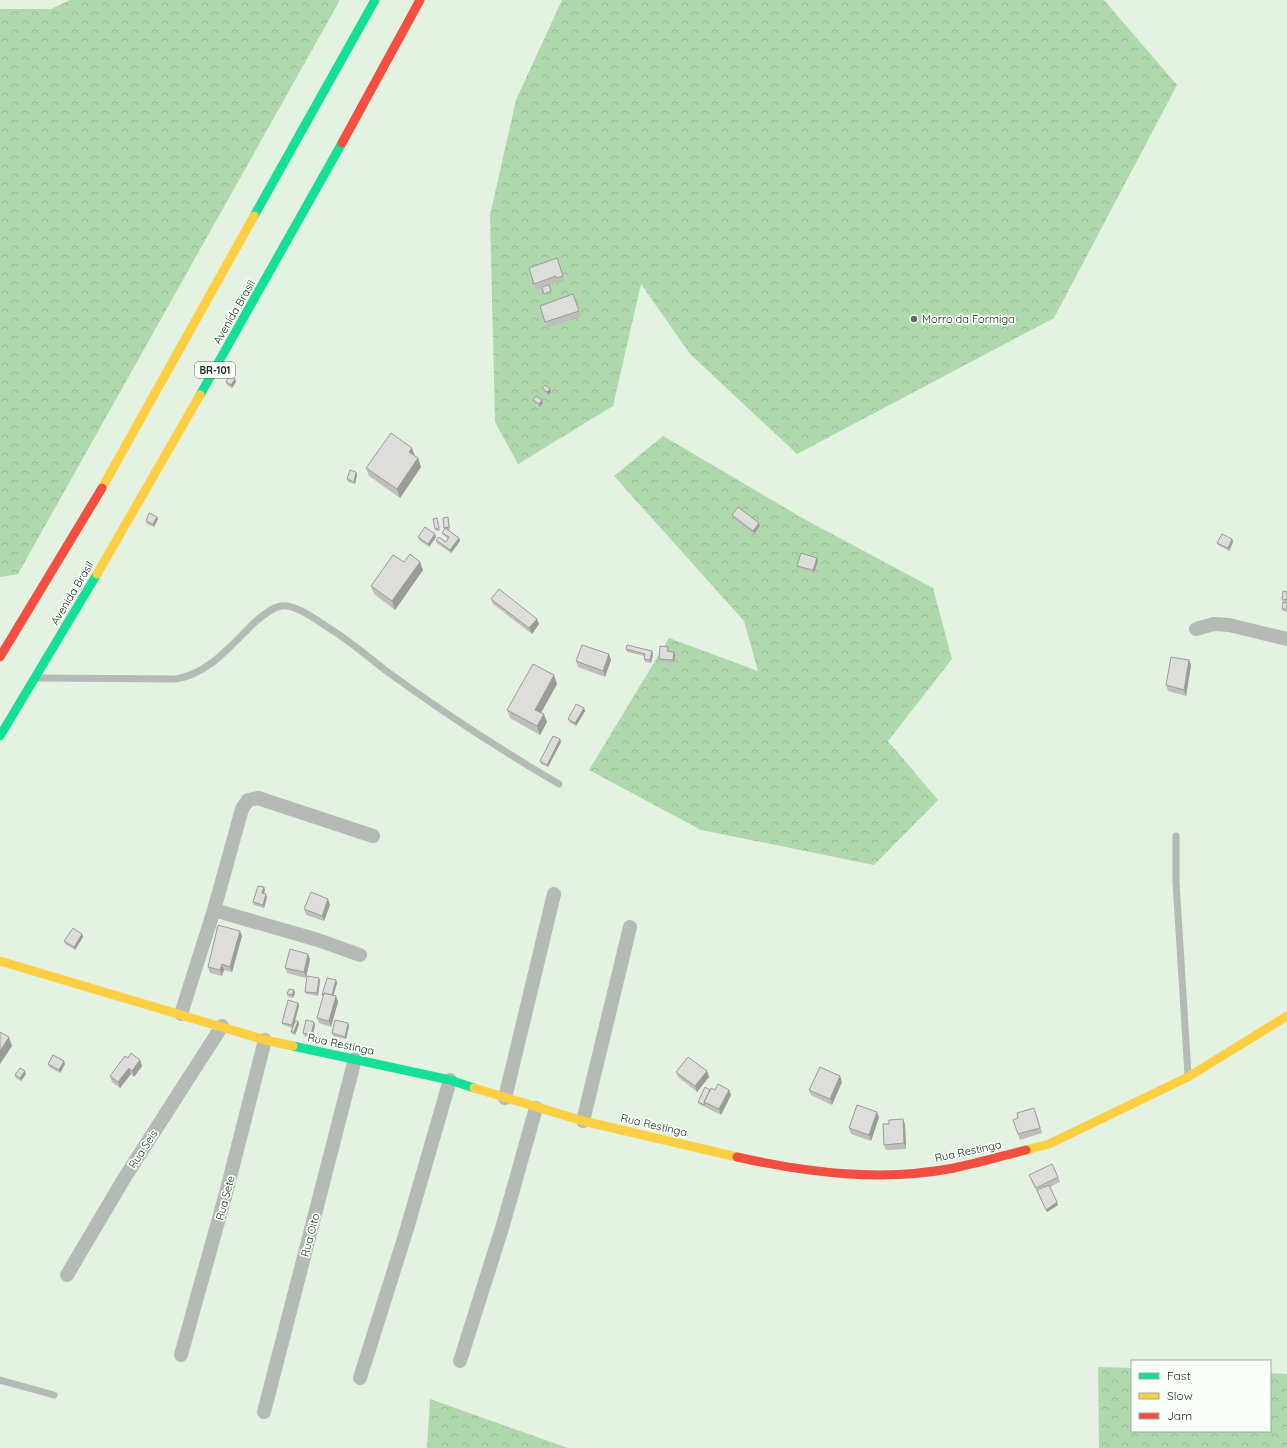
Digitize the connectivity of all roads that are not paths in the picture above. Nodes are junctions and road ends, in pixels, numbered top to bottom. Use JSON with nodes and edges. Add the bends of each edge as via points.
{"nodes":[{"id":1,"x":374,"y":0,"type":"edge"},
{"id":2,"x":420,"y":0,"type":"edge"},
{"id":3,"x":1196,"y":629,"type":"dead end"},
{"id":4,"x":1287,"y":639,"type":"edge"},
{"id":5,"x":0,"y":657,"type":"edge"},
{"id":6,"x":35,"y":678,"type":"junction"},
{"id":7,"x":0,"y":736,"type":"edge"},
{"id":8,"x":559,"y":784,"type":"dead end"},
{"id":9,"x":373,"y":836,"type":"dead end"},
{"id":10,"x":1176,"y":836,"type":"dead end"},
{"id":11,"x":554,"y":894,"type":"dead end"},
{"id":12,"x":214,"y":910,"type":"junction"},
{"id":13,"x":630,"y":927,"type":"dead end"},
{"id":14,"x":360,"y":955,"type":"dead end"},
{"id":15,"x":0,"y":961,"type":"edge"},
{"id":16,"x":181,"y":1014,"type":"junction"},
{"id":17,"x":1287,"y":1016,"type":"edge"},
{"id":18,"x":222,"y":1026,"type":"junction"},
{"id":19,"x":265,"y":1040,"type":"junction"},
{"id":20,"x":355,"y":1059,"type":"junction"},
{"id":21,"x":1188,"y":1077,"type":"junction"},
{"id":22,"x":450,"y":1080,"type":"junction"},
{"id":23,"x":505,"y":1098,"type":"junction"},
{"id":24,"x":536,"y":1108,"type":"junction"},
{"id":25,"x":583,"y":1121,"type":"junction"},
{"id":26,"x":67,"y":1275,"type":"dead end"},
{"id":27,"x":181,"y":1355,"type":"dead end"},
{"id":28,"x":460,"y":1361,"type":"dead end"},
{"id":29,"x":360,"y":1378,"type":"dead end"},
{"id":30,"x":0,"y":1380,"type":"edge"},
{"id":31,"x":54,"y":1395,"type":"dead end"},
{"id":32,"x":264,"y":1412,"type":"dead end"}],
"edges":[{"from":1,"to":5,"type":"main road","via":[[106,482]]},
{"from":2,"to":6,"type":"main road","name":"Avenida Brasil","number":"BR-101","via":[[162,464]]},
{"from":3,"to":4,"type":"street","via":[[1214,624],[1229,624]]},
{"from":6,"to":7,"type":"main road","name":"Avenida Brasil","number":"BR-101"},
{"from":6,"to":8,"type":"lane","via":[[186,678],[196,675],[210,665],[273,608],[287,606],[306,614],[343,637],[385,670],[511,756]]},
{"from":9,"to":12,"type":"street","via":[[252,798],[245,802],[242,809]]},
{"from":10,"to":21,"type":"lane","via":[[1176,882]]},
{"from":11,"to":23,"type":"street"},
{"from":12,"to":14,"type":"street"},
{"from":12,"to":16,"type":"street"},
{"from":13,"to":25,"type":"street"},
{"from":15,"to":16,"type":"main road","name":"Rua Restinga"},
{"from":16,"to":18,"type":"main road","name":"Rua Restinga"},
{"from":17,"to":21,"type":"main road","name":"Rua Restinga"},
{"from":18,"to":19,"type":"main road","name":"Rua Restinga"},
{"from":18,"to":26,"type":"street","name":"Rua Seis","via":[[125,1177]]},
{"from":19,"to":20,"type":"main road","name":"Rua Restinga"},
{"from":19,"to":27,"type":"street","name":"Rua Sete"},
{"from":20,"to":22,"type":"main road","name":"Rua Restinga"},
{"from":20,"to":32,"type":"street","name":"Rua Oito"},
{"from":21,"to":25,"type":"main road","name":"Rua Restinga","via":[[1049,1144],[954,1168],[899,1174],[844,1175],[767,1164]]},
{"from":22,"to":23,"type":"main road","name":"Rua Restinga"},
{"from":22,"to":29,"type":"street"},
{"from":23,"to":24,"type":"main road","name":"Rua Restinga"},
{"from":24,"to":25,"type":"main road","name":"Rua Restinga"},
{"from":24,"to":28,"type":"street","via":[[503,1225]]},
{"from":30,"to":31,"type":"lane"}]}
